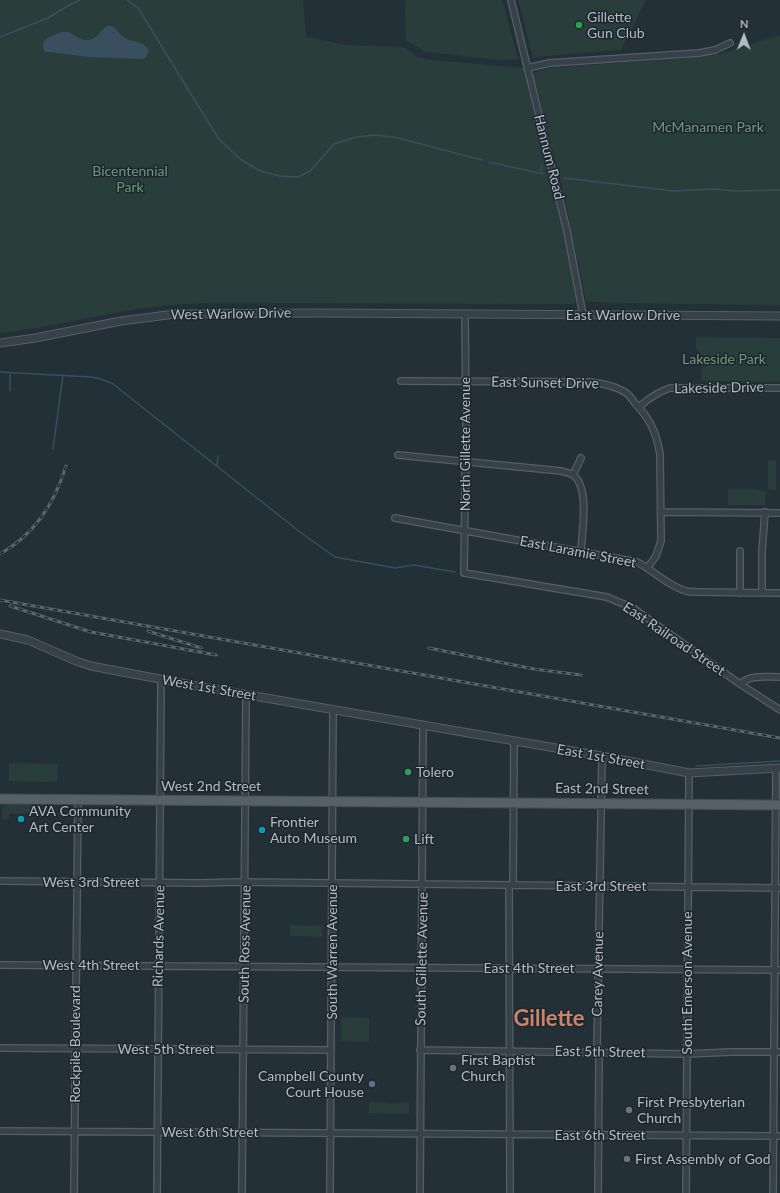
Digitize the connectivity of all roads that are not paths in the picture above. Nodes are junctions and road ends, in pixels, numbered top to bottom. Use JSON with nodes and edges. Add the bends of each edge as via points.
{"nodes":[{"id":1,"x":511,"y":0,"type":"edge"},
{"id":2,"x":730,"y":44,"type":"dead end"},
{"id":3,"x":527,"y":68,"type":"junction"},
{"id":4,"x":465,"y":314,"type":"junction"},
{"id":5,"x":583,"y":314,"type":"junction"},
{"id":6,"x":780,"y":316,"type":"edge"},
{"id":7,"x":0,"y":343,"type":"edge"},
{"id":8,"x":401,"y":381,"type":"dead end"},
{"id":9,"x":466,"y":381,"type":"junction"},
{"id":10,"x":780,"y":388,"type":"edge"},
{"id":11,"x":639,"y":407,"type":"junction"},
{"id":12,"x":398,"y":455,"type":"dead end"},
{"id":13,"x":581,"y":458,"type":"dead end"},
{"id":14,"x":466,"y":461,"type":"junction"},
{"id":15,"x":573,"y":475,"type":"junction"},
{"id":16,"x":661,"y":512,"type":"junction"},
{"id":17,"x":765,"y":512,"type":"junction"},
{"id":18,"x":780,"y":512,"type":"edge"},
{"id":19,"x":395,"y":518,"type":"dead end"},
{"id":20,"x":465,"y":531,"type":"junction"},
{"id":21,"x":581,"y":551,"type":"junction"},
{"id":22,"x":740,"y":551,"type":"dead end"},
{"id":23,"x":648,"y":567,"type":"junction"},
{"id":24,"x":464,"y":573,"type":"joint"},
{"id":25,"x":740,"y":593,"type":"junction"},
{"id":26,"x":762,"y":593,"type":"junction"},
{"id":27,"x":780,"y":593,"type":"edge"},
{"id":28,"x":0,"y":634,"type":"edge"},
{"id":29,"x":780,"y":677,"type":"edge"},
{"id":30,"x":160,"y":680,"type":"junction"},
{"id":31,"x":740,"y":684,"type":"junction"},
{"id":32,"x":246,"y":695,"type":"junction"},
{"id":33,"x":333,"y":710,"type":"junction"},
{"id":34,"x":780,"y":710,"type":"edge"},
{"id":35,"x":423,"y":726,"type":"junction"},
{"id":36,"x":514,"y":742,"type":"junction"},
{"id":37,"x":602,"y":756,"type":"junction"},
{"id":38,"x":778,"y":768,"type":"edge"},
{"id":39,"x":689,"y":773,"type":"junction"},
{"id":40,"x":0,"y":799,"type":"edge"},
{"id":41,"x":78,"y":799,"type":"junction"},
{"id":42,"x":160,"y":800,"type":"junction"},
{"id":43,"x":246,"y":800,"type":"junction"},
{"id":44,"x":333,"y":801,"type":"junction"},
{"id":45,"x":423,"y":802,"type":"junction"},
{"id":46,"x":513,"y":802,"type":"junction"},
{"id":47,"x":601,"y":803,"type":"junction"},
{"id":48,"x":689,"y":804,"type":"junction"},
{"id":49,"x":778,"y":805,"type":"edge"},
{"id":50,"x":0,"y":881,"type":"edge"},
{"id":51,"x":77,"y":882,"type":"junction"},
{"id":52,"x":246,"y":882,"type":"junction"},
{"id":53,"x":160,"y":883,"type":"junction"},
{"id":54,"x":332,"y":883,"type":"junction"},
{"id":55,"x":422,"y":885,"type":"junction"},
{"id":56,"x":511,"y":886,"type":"junction"},
{"id":57,"x":600,"y":886,"type":"junction"},
{"id":58,"x":688,"y":887,"type":"junction"},
{"id":59,"x":778,"y":888,"type":"edge"},
{"id":60,"x":0,"y":965,"type":"edge"},
{"id":61,"x":75,"y":965,"type":"junction"},
{"id":62,"x":159,"y":966,"type":"junction"},
{"id":63,"x":245,"y":967,"type":"junction"},
{"id":64,"x":332,"y":967,"type":"junction"},
{"id":65,"x":422,"y":968,"type":"junction"},
{"id":66,"x":510,"y":968,"type":"junction"},
{"id":67,"x":599,"y":969,"type":"junction"},
{"id":68,"x":687,"y":970,"type":"junction"},
{"id":69,"x":778,"y":970,"type":"edge"},
{"id":70,"x":0,"y":1048,"type":"edge"},
{"id":71,"x":75,"y":1048,"type":"junction"},
{"id":72,"x":158,"y":1049,"type":"junction"},
{"id":73,"x":244,"y":1050,"type":"junction"},
{"id":74,"x":331,"y":1050,"type":"junction"},
{"id":75,"x":420,"y":1050,"type":"junction"},
{"id":76,"x":510,"y":1051,"type":"junction"},
{"id":77,"x":598,"y":1052,"type":"junction"},
{"id":78,"x":777,"y":1052,"type":"edge"},
{"id":79,"x":687,"y":1054,"type":"junction"},
{"id":80,"x":0,"y":1131,"type":"edge"},
{"id":81,"x":74,"y":1131,"type":"junction"},
{"id":82,"x":157,"y":1132,"type":"junction"},
{"id":83,"x":243,"y":1132,"type":"junction"},
{"id":84,"x":331,"y":1133,"type":"junction"},
{"id":85,"x":421,"y":1134,"type":"junction"},
{"id":86,"x":510,"y":1134,"type":"junction"},
{"id":87,"x":598,"y":1135,"type":"junction"},
{"id":88,"x":686,"y":1136,"type":"junction"},
{"id":89,"x":773,"y":1136,"type":"junction"},
{"id":90,"x":780,"y":1136,"type":"edge"},
{"id":91,"x":74,"y":1193,"type":"edge"},
{"id":92,"x":157,"y":1193,"type":"edge"},
{"id":93,"x":242,"y":1193,"type":"edge"},
{"id":94,"x":330,"y":1193,"type":"edge"},
{"id":95,"x":420,"y":1193,"type":"edge"},
{"id":96,"x":510,"y":1193,"type":"edge"},
{"id":97,"x":598,"y":1193,"type":"edge"},
{"id":98,"x":686,"y":1193,"type":"edge"},
{"id":99,"x":773,"y":1193,"type":"edge"}],
"edges":[{"from":1,"to":3,"type":"street","name":"Hannum Road"},
{"from":2,"to":3,"type":"street","via":[[699,53],[549,63]]},
{"from":3,"to":5,"type":"street","name":"Hannum Road","via":[[567,231]]},
{"from":4,"to":5,"type":"street","name":"East Warlow Drive"},
{"from":4,"to":7,"type":"street","name":"West Warlow Drive","via":[[175,314]]},
{"from":4,"to":9,"type":"street","name":"North Gillette Avenue"},
{"from":5,"to":6,"type":"street","name":"East Warlow Drive"},
{"from":8,"to":9,"type":"street","name":"East Sunset Drive"},
{"from":9,"to":11,"type":"street","name":"East Sunset Drive","via":[[590,382],[609,385],[625,392]]},
{"from":9,"to":14,"type":"street","name":"North Gillette Avenue"},
{"from":10,"to":11,"type":"street","name":"Lakeside Drive","via":[[670,388],[648,398]]},
{"from":11,"to":16,"type":"street","name":"East Sunset Drive","via":[[648,417],[658,440]]},
{"from":12,"to":14,"type":"street"},
{"from":13,"to":15,"type":"street"},
{"from":14,"to":15,"type":"street","via":[[561,471]]},
{"from":14,"to":20,"type":"street","name":"North Gillette Avenue"},
{"from":15,"to":21,"type":"street","via":[[580,484],[583,496]]},
{"from":16,"to":17,"type":"street"},
{"from":16,"to":23,"type":"street","name":"East Sunset Drive","via":[[661,541],[656,556]]},
{"from":17,"to":18,"type":"street"},
{"from":17,"to":26,"type":"street"},
{"from":19,"to":20,"type":"street","name":"East Laramie Street"},
{"from":20,"to":21,"type":"street","name":"East Laramie Street"},
{"from":20,"to":24,"type":"street","name":"North Gillette Avenue"},
{"from":21,"to":23,"type":"street","name":"East Laramie Street","via":[[637,562]]},
{"from":22,"to":25,"type":"street"},
{"from":23,"to":25,"type":"street","name":"East Laramie Street","via":[[673,585],[685,590]]},
{"from":24,"to":31,"type":"street","name":"East Railroad Street","via":[[607,597],[633,608]]},
{"from":25,"to":26,"type":"street","name":"East Laramie Street"},
{"from":26,"to":27,"type":"street","name":"East Laramie Street"},
{"from":28,"to":30,"type":"street","name":"West 1st Street","via":[[28,640],[91,666]]},
{"from":29,"to":31,"type":"street","via":[[752,677]]},
{"from":30,"to":32,"type":"street","name":"West 1st Street"},
{"from":30,"to":42,"type":"street","name":"Richards Avenue"},
{"from":31,"to":34,"type":"street","name":"East Railroad Street"},
{"from":32,"to":33,"type":"street","name":"West 1st Street"},
{"from":32,"to":43,"type":"street","name":"South Ross Avenue"},
{"from":33,"to":35,"type":"street","name":"West 1st Street"},
{"from":33,"to":44,"type":"street","name":"South Warren Avenue"},
{"from":35,"to":36,"type":"street","name":"East 1st Street"},
{"from":35,"to":45,"type":"street","name":"South Gillette Avenue"},
{"from":36,"to":37,"type":"street","name":"East 1st Street"},
{"from":36,"to":46,"type":"street"},
{"from":37,"to":39,"type":"street","name":"East 1st Street"},
{"from":37,"to":47,"type":"street","name":"Carey Avenue"},
{"from":38,"to":39,"type":"street","name":"East 1st Street"},
{"from":38,"to":49,"type":"street"},
{"from":39,"to":48,"type":"street","name":"South Emerson Avenue"},
{"from":40,"to":41,"type":"main road","name":"West 2nd Street"},
{"from":41,"to":42,"type":"main road","name":"West 2nd Street"},
{"from":41,"to":51,"type":"street","name":"Rockpile Boulevard"},
{"from":42,"to":43,"type":"main road","name":"West 2nd Street"},
{"from":42,"to":53,"type":"street","name":"Richards Avenue"},
{"from":43,"to":44,"type":"main road","name":"West 2nd Street"},
{"from":43,"to":52,"type":"street","name":"South Ross Avenue"},
{"from":44,"to":45,"type":"main road","name":"West 2nd Street"},
{"from":44,"to":54,"type":"street","name":"South Warren Avenue"},
{"from":45,"to":46,"type":"main road","name":"East 2nd Street"},
{"from":45,"to":55,"type":"street","name":"South Gillette Avenue"},
{"from":46,"to":47,"type":"main road","name":"East 2nd Street"},
{"from":46,"to":56,"type":"street"},
{"from":47,"to":48,"type":"main road","name":"East 2nd Street"},
{"from":47,"to":57,"type":"street","name":"Carey Avenue"},
{"from":48,"to":49,"type":"main road","name":"East 2nd Street"},
{"from":48,"to":58,"type":"street","name":"South Emerson Avenue"},
{"from":49,"to":59,"type":"street"},
{"from":50,"to":51,"type":"street","name":"West 3rd Street"},
{"from":51,"to":53,"type":"street","name":"West 3rd Street"},
{"from":51,"to":61,"type":"street","name":"Rockpile Boulevard"},
{"from":52,"to":53,"type":"street","name":"West 3rd Street"},
{"from":52,"to":54,"type":"street","name":"West 3rd Street"},
{"from":52,"to":63,"type":"street","name":"South Ross Avenue"},
{"from":53,"to":62,"type":"street","name":"Richards Avenue"},
{"from":54,"to":55,"type":"street","name":"West 3rd Street"},
{"from":54,"to":64,"type":"street","name":"South Warren Avenue"},
{"from":55,"to":56,"type":"street","name":"East 3rd Street"},
{"from":55,"to":65,"type":"street","name":"South Gillette Avenue"},
{"from":56,"to":57,"type":"street","name":"East 3rd Street"},
{"from":56,"to":66,"type":"street"},
{"from":57,"to":58,"type":"street","name":"East 3rd Street"},
{"from":57,"to":67,"type":"street","name":"Carey Avenue"},
{"from":58,"to":59,"type":"street","name":"East 3rd Street"},
{"from":58,"to":68,"type":"street","name":"South Emerson Avenue"},
{"from":59,"to":69,"type":"street"},
{"from":60,"to":61,"type":"street","name":"West 4th Street"},
{"from":61,"to":62,"type":"street","name":"West 4th Street"},
{"from":61,"to":71,"type":"street","name":"Rockpile Boulevard"},
{"from":62,"to":63,"type":"street","name":"West 4th Street"},
{"from":62,"to":72,"type":"street","name":"Richards Avenue"},
{"from":63,"to":64,"type":"street","name":"West 4th Street"},
{"from":63,"to":73,"type":"street","name":"South Ross Avenue"},
{"from":64,"to":65,"type":"street","name":"West 4th Street"},
{"from":64,"to":74,"type":"street","name":"South Warren Avenue"},
{"from":65,"to":66,"type":"street","name":"East 4th Street"},
{"from":65,"to":75,"type":"street","name":"South Gillette Avenue"},
{"from":66,"to":67,"type":"street","name":"East 4th Street"},
{"from":66,"to":76,"type":"street"},
{"from":67,"to":68,"type":"street","name":"East 4th Street"},
{"from":67,"to":77,"type":"street","name":"Carey Avenue"},
{"from":68,"to":69,"type":"street","name":"East 4th Street"},
{"from":68,"to":79,"type":"street","name":"South Emerson Avenue"},
{"from":69,"to":78,"type":"street"},
{"from":70,"to":71,"type":"street","name":"West 5th Street"},
{"from":71,"to":72,"type":"street","name":"West 5th Street"},
{"from":71,"to":81,"type":"street","name":"Rockpile Boulevard"},
{"from":72,"to":73,"type":"street","name":"West 5th Street"},
{"from":72,"to":82,"type":"street","name":"Richards Avenue"},
{"from":73,"to":74,"type":"street","name":"West 5th Street"},
{"from":73,"to":83,"type":"street","name":"South Ross Avenue"},
{"from":74,"to":84,"type":"street","name":"South Warren Avenue"},
{"from":75,"to":76,"type":"street","name":"East 5th Street"},
{"from":75,"to":85,"type":"street","name":"South Gillette Avenue"},
{"from":76,"to":77,"type":"street","name":"East 5th Street"},
{"from":76,"to":86,"type":"street"},
{"from":77,"to":79,"type":"street","name":"East 5th Street"},
{"from":77,"to":87,"type":"street","name":"Carey Avenue"},
{"from":78,"to":79,"type":"street","name":"East 5th Street"},
{"from":78,"to":89,"type":"street"},
{"from":79,"to":88,"type":"street","name":"South Emerson Avenue"},
{"from":80,"to":81,"type":"street","name":"West 6th Street"},
{"from":81,"to":82,"type":"street","name":"West 6th Street"},
{"from":81,"to":91,"type":"street","name":"Rockpile Boulevard"},
{"from":82,"to":83,"type":"street","name":"West 6th Street"},
{"from":82,"to":92,"type":"street","name":"Richards Avenue"},
{"from":83,"to":84,"type":"street","name":"West 6th Street"},
{"from":83,"to":93,"type":"street","name":"South Ross Avenue"},
{"from":84,"to":85,"type":"street","name":"West 6th Street"},
{"from":84,"to":94,"type":"street","name":"South Warren Avenue"},
{"from":85,"to":86,"type":"street","name":"East 6th Street"},
{"from":85,"to":95,"type":"street","name":"South Gillette Avenue"},
{"from":86,"to":87,"type":"street","name":"East 6th Street"},
{"from":86,"to":96,"type":"street"},
{"from":87,"to":88,"type":"street","name":"East 6th Street"},
{"from":87,"to":97,"type":"street","name":"Carey Avenue"},
{"from":88,"to":89,"type":"street","name":"East 6th Street"},
{"from":88,"to":98,"type":"street","name":"South Emerson Avenue"},
{"from":89,"to":90,"type":"street","name":"East 6th Street"},
{"from":89,"to":99,"type":"street"}]}
